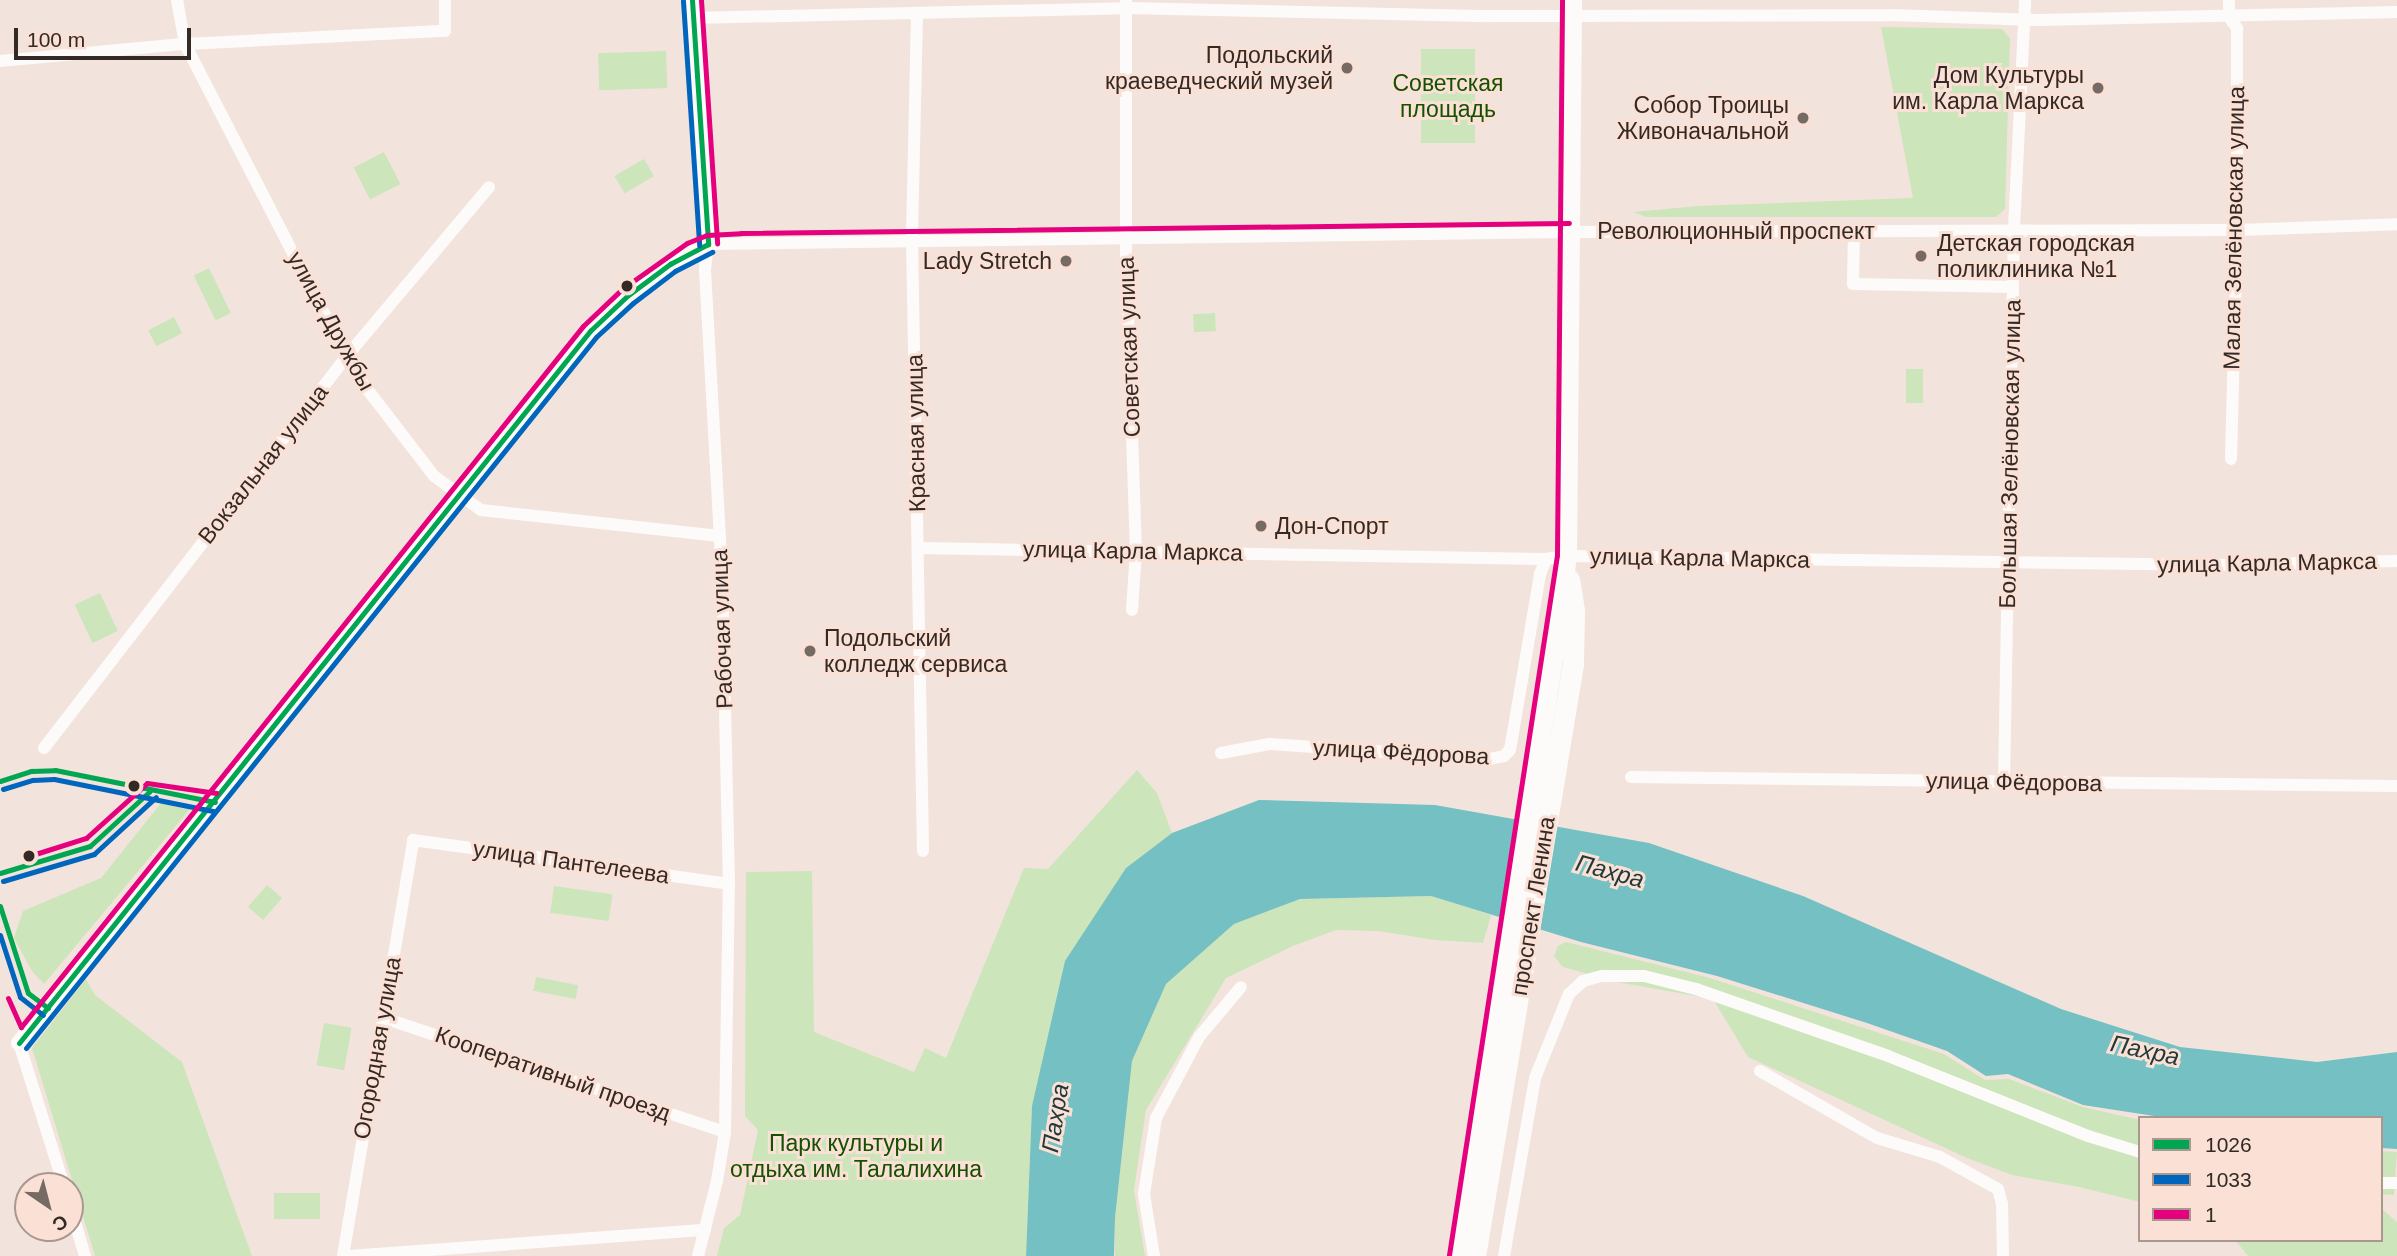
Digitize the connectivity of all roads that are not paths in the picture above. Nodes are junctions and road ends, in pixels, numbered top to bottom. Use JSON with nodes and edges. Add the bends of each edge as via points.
{"nodes":[{"id":1,"x":177,"y":0,"type":"edge"},
{"id":2,"x":445,"y":0,"type":"edge"},
{"id":3,"x":692,"y":0,"type":"edge"},
{"id":4,"x":2025,"y":0,"type":"edge"},
{"id":5,"x":2229,"y":0,"type":"edge"},
{"id":6,"x":1126,"y":4,"type":"edge"},
{"id":7,"x":1570,"y":7,"type":"edge"},
{"id":8,"x":2397,"y":12,"type":"edge"},
{"id":9,"x":917,"y":15,"type":"junction"},
{"id":10,"x":692,"y":18,"type":"junction"},
{"id":11,"x":2229,"y":18,"type":"junction"},
{"id":12,"x":2024,"y":19,"type":"junction"},
{"id":13,"x":185,"y":44,"type":"junction"},
{"id":14,"x":0,"y":61,"type":"edge"},
{"id":15,"x":489,"y":187,"type":"dead end"},
{"id":16,"x":2397,"y":224,"type":"edge"},
{"id":17,"x":2014,"y":229,"type":"junction"},
{"id":18,"x":1854,"y":230,"type":"junction"},
{"id":19,"x":2237,"y":230,"type":"junction"},
{"id":20,"x":1569,"y":232,"type":"junction"},
{"id":21,"x":1126,"y":236,"type":"junction"},
{"id":22,"x":912,"y":239,"type":"junction"},
{"id":23,"x":708,"y":244,"type":"junction"},
{"id":24,"x":2013,"y":287,"type":"junction"},
{"id":25,"x":346,"y":356,"type":"junction"},
{"id":26,"x":2231,"y":459,"type":"dead end"},
{"id":27,"x":461,"y":495,"type":"junction"},
{"id":28,"x":720,"y":536,"type":"junction"},
{"id":29,"x":919,"y":548,"type":"junction"},
{"id":30,"x":1136,"y":551,"type":"junction"},
{"id":31,"x":1556,"y":557,"type":"junction"},
{"id":32,"x":2397,"y":561,"type":"edge"},
{"id":33,"x":2008,"y":562,"type":"junction"},
{"id":34,"x":1132,"y":610,"type":"dead end"},
{"id":35,"x":44,"y":748,"type":"dead end"},
{"id":36,"x":1221,"y":753,"type":"dead end"},
{"id":37,"x":1631,"y":777,"type":"dead end"},
{"id":38,"x":2004,"y":783,"type":"junction"},
{"id":39,"x":2397,"y":786,"type":"edge"},
{"id":40,"x":413,"y":841,"type":"joint"},
{"id":41,"x":923,"y":851,"type":"dead end"},
{"id":42,"x":729,"y":884,"type":"junction"},
{"id":43,"x":1241,"y":987,"type":"dead end"},
{"id":44,"x":382,"y":1017,"type":"junction"},
{"id":45,"x":19,"y":1043,"type":"joint"},
{"id":46,"x":1760,"y":1071,"type":"dead end"},
{"id":47,"x":1490,"y":1106,"type":"junction"},
{"id":48,"x":725,"y":1132,"type":"junction"},
{"id":49,"x":2138,"y":1151,"type":"edge"},
{"id":50,"x":60,"y":1172,"type":"edge"},
{"id":51,"x":705,"y":1230,"type":"junction"},
{"id":52,"x":342,"y":1256,"type":"edge"},
{"id":53,"x":349,"y":1256,"type":"edge"},
{"id":54,"x":698,"y":1256,"type":"edge"},
{"id":55,"x":1154,"y":1256,"type":"edge"},
{"id":56,"x":1458,"y":1256,"type":"edge"},
{"id":57,"x":1475,"y":1256,"type":"edge"},
{"id":58,"x":1504,"y":1256,"type":"edge"},
{"id":59,"x":2003,"y":1256,"type":"edge"}],
"edges":[{"from":1,"to":13,"type":"street","name":"улица Дружбы"},
{"from":2,"to":13,"type":"street","via":[[445,31]]},
{"from":3,"to":10,"type":"street","name":"Рабочая улица"},
{"from":4,"to":12,"type":"street","name":"Большая Зелёновская улица"},
{"from":5,"to":11,"type":"street","name":"Малая Зелёновская улица"},
{"from":6,"to":7,"type":"street","via":[[1489,16]]},
{"from":6,"to":9,"type":"street"},
{"from":6,"to":21,"type":"street","name":"Советская улица"},
{"from":7,"to":12,"type":"street"},
{"from":7,"to":20,"type":"main road","name":"проспект Ленина"},
{"from":8,"to":11,"type":"street"},
{"from":9,"to":10,"type":"street"},
{"from":9,"to":22,"type":"street","name":"Красная улица"},
{"from":10,"to":23,"type":"street","name":"Рабочая улица"},
{"from":11,"to":12,"type":"street"},
{"from":11,"to":19,"type":"street","name":"Малая Зелёновская улица","via":[[2237,28]]},
{"from":12,"to":17,"type":"street","name":"Большая Зелёновская улица"},
{"from":13,"to":14,"type":"street"},
{"from":13,"to":25,"type":"street","name":"улица Дружбы"},
{"from":15,"to":25,"type":"street","name":"Вокзальная улица"},
{"from":16,"to":19,"type":"street","name":"Революционный проспект"},
{"from":17,"to":18,"type":"street","name":"Революционный проспект"},
{"from":17,"to":19,"type":"street","name":"Революционный проспект"},
{"from":17,"to":24,"type":"street","name":"Большая Зелёновская улица"},
{"from":18,"to":20,"type":"street","name":"Революционный проспект"},
{"from":18,"to":24,"type":"street","via":[[1853,285]]},
{"from":19,"to":26,"type":"street","name":"Малая Зелёновская улица"},
{"from":20,"to":21,"type":"street","name":"Революционный проспект"},
{"from":20,"to":31,"type":"main road","name":"проспект Ленина"},
{"from":21,"to":22,"type":"street","name":"Революционный проспект"},
{"from":21,"to":30,"type":"street","name":"Советская улица"},
{"from":22,"to":23,"type":"street","name":"Революционный проспект"},
{"from":22,"to":29,"type":"street","name":"Красная улица"},
{"from":23,"to":27,"type":"street","name":"Революционный проспект","via":[[670,264],[604,316]]},
{"from":23,"to":28,"type":"street","name":"Рабочая улица","via":[[705,269]]},
{"from":24,"to":33,"type":"street","name":"Большая Зелёновская улица"},
{"from":25,"to":27,"type":"street","name":"улица Дружбы","via":[[434,476]]},
{"from":25,"to":35,"type":"street","name":"Вокзальная улица"},
{"from":27,"to":28,"type":"street","name":"улица Дружбы","via":[[481,510]]},
{"from":27,"to":45,"type":"street","name":"Революционный проспект"},
{"from":28,"to":42,"type":"street","name":"Рабочая улица"},
{"from":29,"to":30,"type":"street","name":"улица Карла Маркса"},
{"from":29,"to":41,"type":"street","name":"Красная улица"},
{"from":30,"to":31,"type":"street","name":"улица Карла Маркса"},
{"from":30,"to":34,"type":"street","name":"Советская улица"},
{"from":31,"to":33,"type":"street","name":"улица Карла Маркса"},
{"from":31,"to":36,"type":"street","name":"улица Фёдорова","via":[[1540,574],[1510,750],[1504,756],[1490,759],[1269,744]]},
{"from":31,"to":47,"type":"main road","name":"проспект Ленина","via":[[1551,665]]},
{"from":31,"to":47,"type":"main road","name":"проспект Ленина","via":[[1574,610],[1573,664]]},
{"from":32,"to":33,"type":"street","name":"улица Карла Маркса","via":[[2218,565]]},
{"from":33,"to":38,"type":"street","name":"Большая Зелёновская улица"},
{"from":37,"to":38,"type":"street","name":"улица Фёдорова"},
{"from":38,"to":39,"type":"street","name":"улица Фёдорова"},
{"from":40,"to":42,"type":"street","name":"улица Пантелеева"},
{"from":40,"to":44,"type":"street","name":"Огородная улица"},
{"from":42,"to":48,"type":"street","name":"Рабочая улица"},
{"from":43,"to":55,"type":"street","via":[[1199,1037],[1156,1118],[1144,1194]]},
{"from":44,"to":48,"type":"street","name":"Кооперативный проезд"},
{"from":44,"to":52,"type":"street","name":"Огородная улица"},
{"from":45,"to":50,"type":"street"},
{"from":46,"to":59,"type":"street","via":[[1877,1138],[1940,1157],[1998,1189]]},
{"from":47,"to":56,"type":"main road","name":"проспект Ленина"},
{"from":47,"to":57,"type":"main road","name":"проспект Ленина"},
{"from":48,"to":51,"type":"street","name":"Рабочая улица"},
{"from":49,"to":58,"type":"street","via":[[1696,989],[1644,976],[1602,976],[1583,981],[1569,994],[1535,1078]]},
{"from":51,"to":53,"type":"street"},
{"from":51,"to":54,"type":"street","name":"Рабочая улица"}]}
